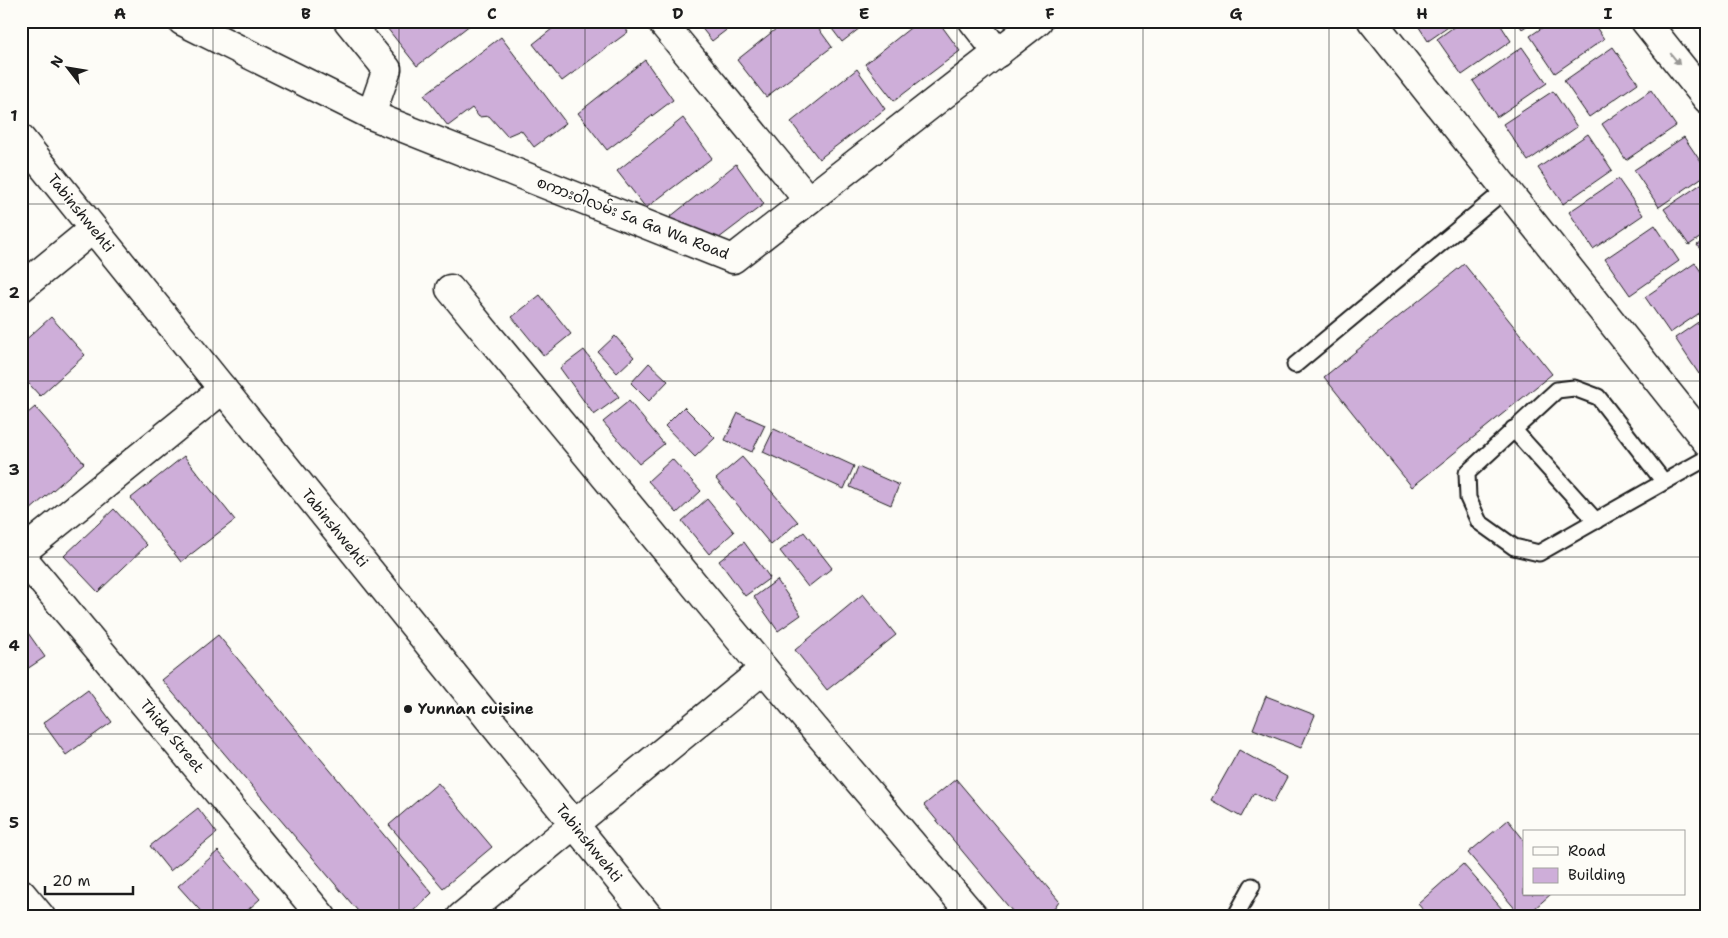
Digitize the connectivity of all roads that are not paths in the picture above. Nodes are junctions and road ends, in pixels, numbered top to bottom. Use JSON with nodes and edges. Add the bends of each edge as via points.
{"nodes":[{"id":1,"x":182,"y":21,"type":"edge"},
{"id":2,"x":348,"y":21,"type":"edge"},
{"id":3,"x":662,"y":21,"type":"edge"},
{"id":4,"x":973,"y":21,"type":"edge"},
{"id":5,"x":1038,"y":21,"type":"edge"},
{"id":6,"x":1372,"y":21,"type":"edge"},
{"id":7,"x":1644,"y":21,"type":"edge"},
{"id":8,"x":998,"y":53,"type":"junction"},
{"id":9,"x":1707,"y":99,"type":"edge"},
{"id":10,"x":371,"y":115,"type":"junction"},
{"id":11,"x":21,"y":139,"type":"edge"},
{"id":12,"x":1506,"y":189,"type":"junction"},
{"id":13,"x":808,"y":200,"type":"junction"},
{"id":14,"x":94,"y":229,"type":"junction"},
{"id":15,"x":21,"y":288,"type":"edge"},
{"id":16,"x":450,"y":289,"type":"dead end"},
{"id":17,"x":1295,"y":366,"type":"dead end"},
{"id":18,"x":223,"y":389,"type":"junction"},
{"id":19,"x":1513,"y":429,"type":"junction"},
{"id":20,"x":1707,"y":442,"type":"edge"},
{"id":21,"x":1707,"y":458,"type":"edge"},
{"id":22,"x":1664,"y":482,"type":"junction"},
{"id":23,"x":1596,"y":520,"type":"junction"},
{"id":24,"x":21,"y":554,"type":"edge"},
{"id":25,"x":764,"y":669,"type":"junction"},
{"id":26,"x":574,"y":824,"type":"junction"},
{"id":27,"x":1252,"y":886,"type":"dead end"},
{"id":28,"x":21,"y":893,"type":"edge"},
{"id":29,"x":41,"y":917,"type":"edge"},
{"id":30,"x":322,"y":917,"type":"edge"},
{"id":31,"x":461,"y":917,"type":"edge"},
{"id":32,"x":649,"y":917,"type":"edge"},
{"id":33,"x":974,"y":917,"type":"edge"},
{"id":34,"x":1235,"y":917,"type":"edge"}],
"edges":[{"from":1,"to":10,"type":"street","name":"စကားဝါလမ်း Sa Ga Wa Road"},
{"from":2,"to":10,"type":"street","via":[[387,69]]},
{"from":3,"to":13,"type":"street"},
{"from":4,"to":8,"type":"street"},
{"from":5,"to":8,"type":"street","name":"စကားဝါလမ်း Sa Ga Wa Road"},
{"from":6,"to":12,"type":"street"},
{"from":7,"to":9,"type":"street","one_way":true},
{"from":8,"to":13,"type":"street","name":"စကားဝါလမ်း Sa Ga Wa Road"},
{"from":10,"to":13,"type":"street","name":"စကားဝါလမ်း Sa Ga Wa Road","via":[[733,259]]},
{"from":11,"to":14,"type":"street","name":"Tabinshwehti"},
{"from":12,"to":17,"type":"lane"},
{"from":12,"to":20,"type":"street"},
{"from":14,"to":15,"type":"street"},
{"from":14,"to":18,"type":"street","name":"Tabinshwehti"},
{"from":16,"to":25,"type":"street"},
{"from":18,"to":24,"type":"street"},
{"from":18,"to":26,"type":"street","name":"Tabinshwehti"},
{"from":19,"to":22,"type":"lane","via":[[1557,390],[1574,388],[1598,397]]},
{"from":19,"to":23,"type":"lane"},
{"from":19,"to":23,"type":"lane","via":[[1467,473],[1468,498],[1480,522],[1514,547],[1539,553]]},
{"from":21,"to":22,"type":"lane"},
{"from":22,"to":23,"type":"lane"},
{"from":24,"to":30,"type":"street","name":"Thida Street"},
{"from":25,"to":26,"type":"street"},
{"from":25,"to":33,"type":"street"},
{"from":26,"to":31,"type":"street"},
{"from":26,"to":32,"type":"street","name":"Tabinshwehti"},
{"from":27,"to":34,"type":"lane"},
{"from":28,"to":29,"type":"street"}]}
